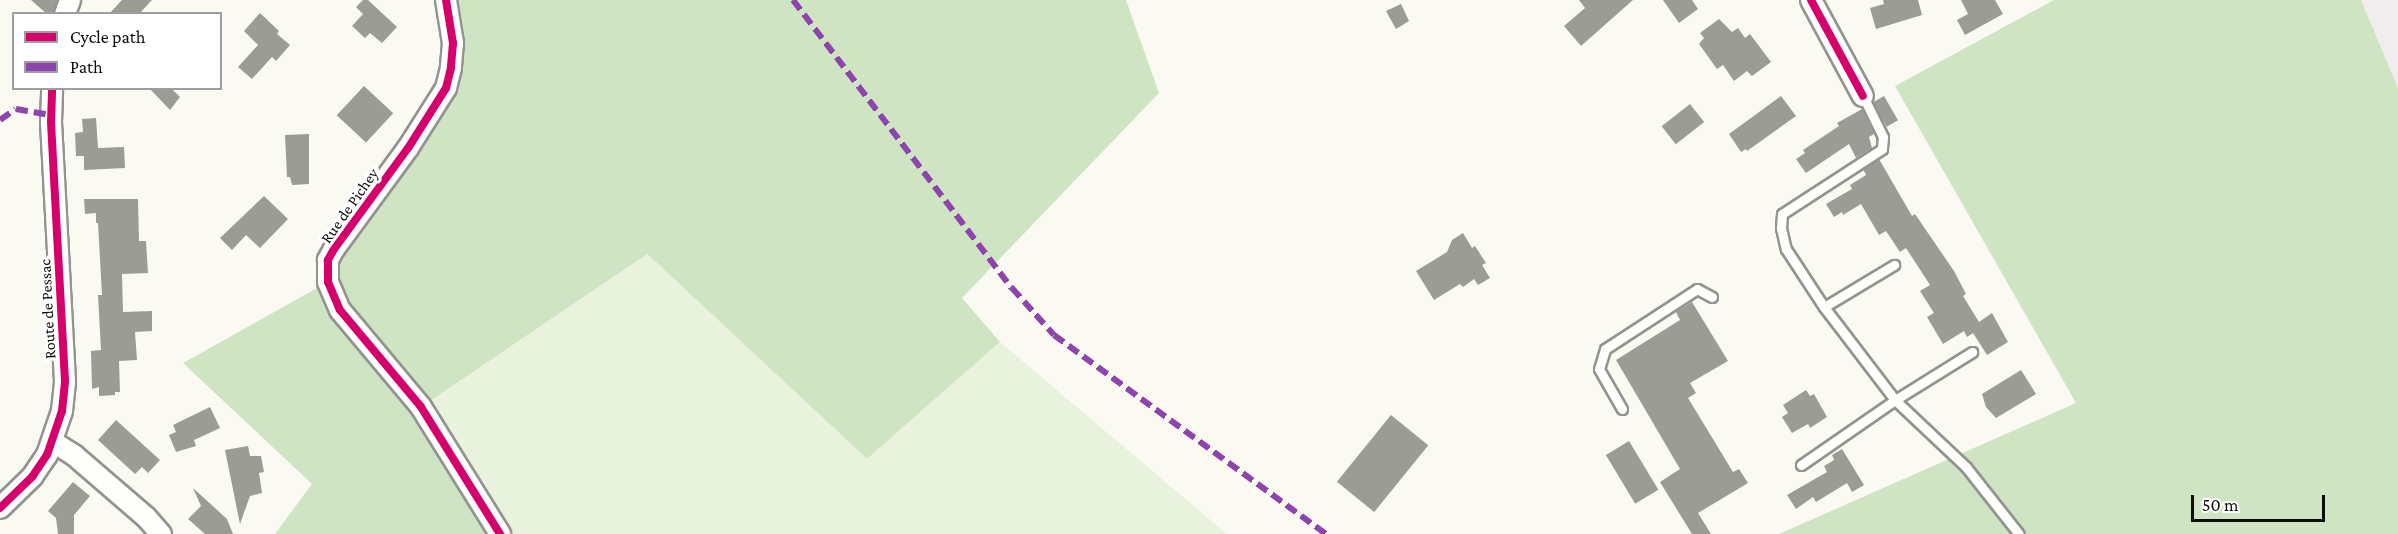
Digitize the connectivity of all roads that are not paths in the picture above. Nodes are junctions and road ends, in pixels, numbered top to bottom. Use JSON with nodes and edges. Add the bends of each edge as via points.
{"nodes":[{"id":1,"x":446,"y":0,"type":"edge"},
{"id":2,"x":1811,"y":0,"type":"edge"},
{"id":3,"x":52,"y":90,"type":"edge"},
{"id":4,"x":1863,"y":96,"type":"joint"},
{"id":5,"x":1893,"y":265,"type":"dead end"},
{"id":6,"x":1712,"y":297,"type":"dead end"},
{"id":7,"x":1824,"y":307,"type":"junction"},
{"id":8,"x":1972,"y":352,"type":"dead end"},
{"id":9,"x":1894,"y":400,"type":"junction"},
{"id":10,"x":1622,"y":408,"type":"dead end"},
{"id":11,"x":53,"y":442,"type":"junction"},
{"id":12,"x":1801,"y":465,"type":"dead end"},
{"id":13,"x":0,"y":508,"type":"edge"},
{"id":14,"x":161,"y":534,"type":"edge"},
{"id":15,"x":500,"y":534,"type":"edge"},
{"id":16,"x":2019,"y":534,"type":"edge"}],
"edges":[{"from":1,"to":15,"type":"street","name":"Rue de Pichey","via":[[453,44],[446,88],[408,148],[334,249],[328,260],[328,282],[340,310],[421,407]]},
{"from":2,"to":4,"type":"street"},
{"from":3,"to":11,"type":"street","name":"Route de Pessac","via":[[65,381]]},
{"from":4,"to":7,"type":"lane","via":[[1883,137],[1882,149],[1782,214],[1786,249]]},
{"from":5,"to":7,"type":"lane"},
{"from":6,"to":10,"type":"lane","via":[[1697,289],[1605,349],[1599,369]]},
{"from":7,"to":9,"type":"lane"},
{"from":8,"to":9,"type":"lane"},
{"from":9,"to":12,"type":"lane"},
{"from":9,"to":16,"type":"lane","via":[[1966,467]]},
{"from":11,"to":13,"type":"street","name":"Route de Pessac","via":[[32,477]]},
{"from":11,"to":14,"type":"street","via":[[75,456]]}]}
